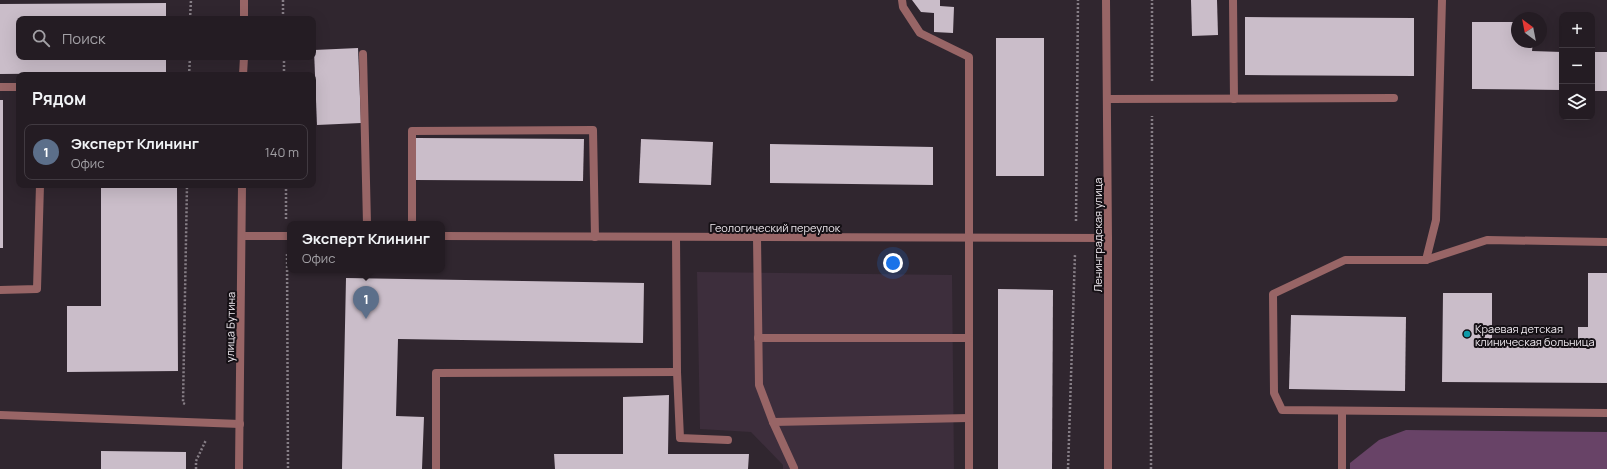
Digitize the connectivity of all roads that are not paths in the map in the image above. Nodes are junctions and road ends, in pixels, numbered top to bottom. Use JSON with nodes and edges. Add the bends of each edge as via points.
{"nodes":[{"id":1,"x":244,"y":0,"type":"edge"},
{"id":2,"x":902,"y":0,"type":"edge"},
{"id":3,"x":1106,"y":0,"type":"edge"},
{"id":4,"x":1233,"y":0,"type":"edge"},
{"id":5,"x":1442,"y":0,"type":"edge"},
{"id":6,"x":244,"y":16,"type":"edge"},
{"id":7,"x":363,"y":54,"type":"dead end"},
{"id":8,"x":244,"y":60,"type":"edge"},
{"id":9,"x":244,"y":72,"type":"edge"},
{"id":10,"x":0,"y":87,"type":"edge"},
{"id":11,"x":16,"y":87,"type":"edge"},
{"id":12,"x":1394,"y":98,"type":"dead end"},
{"id":13,"x":1107,"y":99,"type":"junction"},
{"id":14,"x":1234,"y":99,"type":"junction"},
{"id":15,"x":40,"y":188,"type":"edge"},
{"id":16,"x":242,"y":188,"type":"edge"},
{"id":17,"x":367,"y":221,"type":"edge"},
{"id":18,"x":412,"y":221,"type":"edge"},
{"id":19,"x":242,"y":236,"type":"junction"},
{"id":20,"x":287,"y":236,"type":"edge"},
{"id":21,"x":445,"y":236,"type":"edge"},
{"id":22,"x":595,"y":237,"type":"junction"},
{"id":23,"x":676,"y":237,"type":"junction"},
{"id":24,"x":757,"y":238,"type":"junction"},
{"id":25,"x":969,"y":238,"type":"junction"},
{"id":26,"x":1108,"y":238,"type":"junction"},
{"id":27,"x":1607,"y":242,"type":"edge"},
{"id":28,"x":1426,"y":260,"type":"junction"},
{"id":29,"x":0,"y":290,"type":"edge"},
{"id":30,"x":758,"y":338,"type":"junction"},
{"id":31,"x":969,"y":338,"type":"junction"},
{"id":32,"x":677,"y":372,"type":"junction"},
{"id":33,"x":1342,"y":411,"type":"junction"},
{"id":34,"x":1607,"y":413,"type":"edge"},
{"id":35,"x":0,"y":415,"type":"edge"},
{"id":36,"x":969,"y":418,"type":"junction"},
{"id":37,"x":773,"y":422,"type":"junction"},
{"id":38,"x":240,"y":424,"type":"junction"},
{"id":39,"x":728,"y":440,"type":"dead end"},
{"id":40,"x":794,"y":468,"type":"edge"},
{"id":41,"x":239,"y":469,"type":"edge"},
{"id":42,"x":436,"y":469,"type":"edge"},
{"id":43,"x":969,"y":469,"type":"edge"},
{"id":44,"x":1108,"y":469,"type":"edge"},
{"id":45,"x":1342,"y":469,"type":"edge"}],
"edges":[{"from":1,"to":6,"type":"street"},
{"from":2,"to":25,"type":"street","via":[[903,7],[920,33],[969,57]]},
{"from":3,"to":13,"type":"street","name":"Ленинградская улица"},
{"from":4,"to":14,"type":"street"},
{"from":5,"to":28,"type":"street","via":[[1436,220]]},
{"from":7,"to":17,"type":"street"},
{"from":8,"to":9,"type":"street"},
{"from":10,"to":11,"type":"street"},
{"from":12,"to":14,"type":"street"},
{"from":13,"to":14,"type":"street"},
{"from":13,"to":26,"type":"street","name":"Ленинградская улица"},
{"from":15,"to":29,"type":"street","via":[[37,289]]},
{"from":16,"to":19,"type":"street","name":"улица Бутина"},
{"from":18,"to":22,"type":"street","via":[[412,131],[593,130]]},
{"from":19,"to":20,"type":"street"},
{"from":19,"to":38,"type":"street","name":"улица Бутина"},
{"from":21,"to":22,"type":"street","name":"Геологический переулок"},
{"from":22,"to":23,"type":"street","name":"Геологический переулок"},
{"from":23,"to":24,"type":"street","name":"Геологический переулок"},
{"from":23,"to":32,"type":"street"},
{"from":24,"to":25,"type":"street","name":"Геологический переулок"},
{"from":24,"to":30,"type":"street"},
{"from":25,"to":26,"type":"street","name":"Геологический переулок"},
{"from":25,"to":31,"type":"street"},
{"from":26,"to":44,"type":"street","name":"Ленинградская улица"},
{"from":27,"to":28,"type":"street","via":[[1487,240]]},
{"from":28,"to":33,"type":"street","via":[[1345,260],[1274,294],[1274,393],[1282,410]]},
{"from":30,"to":31,"type":"street"},
{"from":30,"to":37,"type":"street","via":[[759,384]]},
{"from":31,"to":36,"type":"street"},
{"from":32,"to":39,"type":"street","via":[[680,438]]},
{"from":32,"to":42,"type":"street","via":[[436,373]]},
{"from":33,"to":34,"type":"street"},
{"from":33,"to":45,"type":"street"},
{"from":35,"to":38,"type":"street"},
{"from":36,"to":37,"type":"street"},
{"from":36,"to":43,"type":"street"},
{"from":37,"to":40,"type":"street"},
{"from":38,"to":41,"type":"street","name":"улица Бутина"}]}
